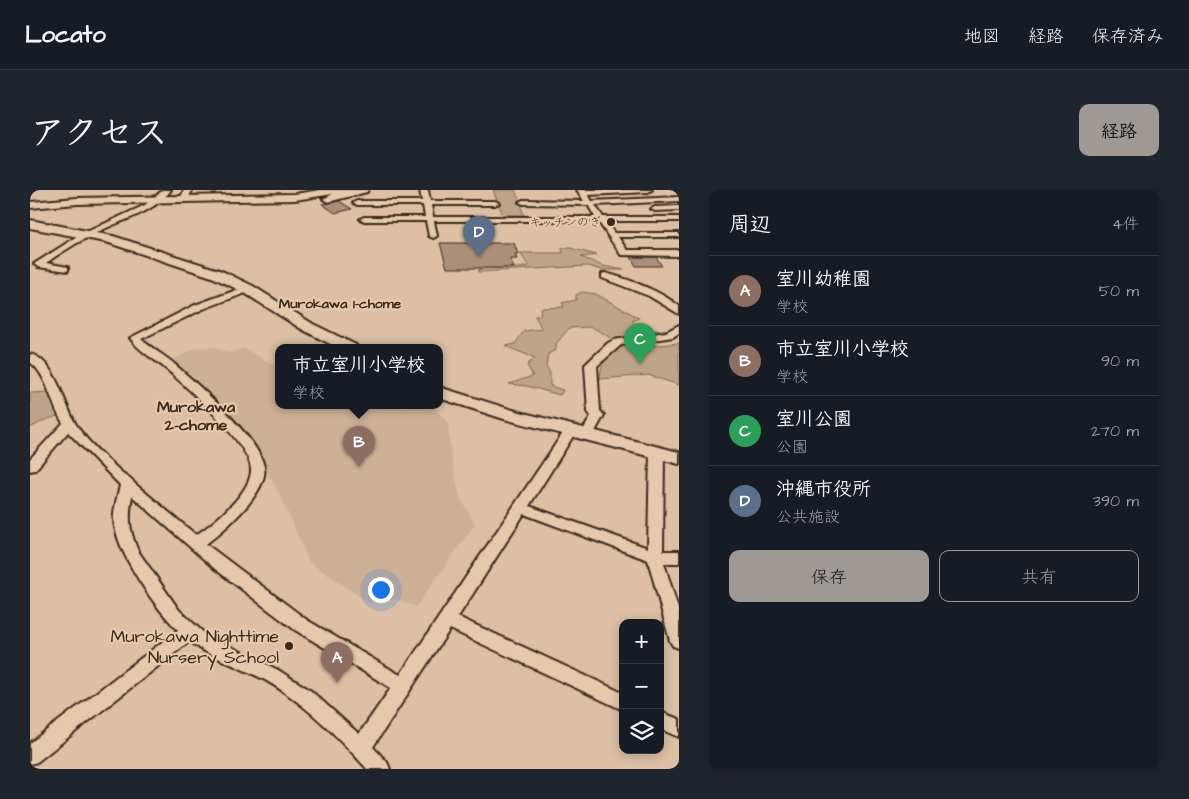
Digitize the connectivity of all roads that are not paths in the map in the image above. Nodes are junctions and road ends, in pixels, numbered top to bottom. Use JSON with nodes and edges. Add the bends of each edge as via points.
{"nodes":[{"id":1,"x":340,"y":190,"type":"edge"},
{"id":2,"x":363,"y":190,"type":"edge"},
{"id":3,"x":424,"y":190,"type":"edge"},
{"id":4,"x":648,"y":190,"type":"edge"},
{"id":5,"x":671,"y":190,"type":"edge"},
{"id":6,"x":582,"y":192,"type":"edge"},
{"id":7,"x":164,"y":195,"type":"edge"},
{"id":8,"x":186,"y":195,"type":"edge"},
{"id":9,"x":245,"y":197,"type":"edge"},
{"id":10,"x":679,"y":199,"type":"edge"},
{"id":11,"x":357,"y":203,"type":"dead end"},
{"id":12,"x":427,"y":203,"type":"junction"},
{"id":13,"x":30,"y":206,"type":"edge"},
{"id":14,"x":592,"y":207,"type":"junction"},
{"id":15,"x":679,"y":208,"type":"edge"},
{"id":16,"x":364,"y":219,"type":"dead end"},
{"id":17,"x":431,"y":219,"type":"junction"},
{"id":18,"x":502,"y":219,"type":"junction"},
{"id":19,"x":529,"y":219,"type":"junction"},
{"id":20,"x":601,"y":219,"type":"junction"},
{"id":21,"x":679,"y":219,"type":"edge"},
{"id":22,"x":30,"y":224,"type":"edge"},
{"id":23,"x":88,"y":234,"type":"junction"},
{"id":24,"x":679,"y":235,"type":"edge"},
{"id":25,"x":433,"y":236,"type":"dead end"},
{"id":26,"x":613,"y":236,"type":"junction"},
{"id":27,"x":679,"y":253,"type":"edge"},
{"id":28,"x":65,"y":270,"type":"dead end"},
{"id":29,"x":605,"y":276,"type":"dead end"},
{"id":30,"x":248,"y":289,"type":"junction"},
{"id":31,"x":679,"y":311,"type":"edge"},
{"id":32,"x":679,"y":328,"type":"edge"},
{"id":33,"x":342,"y":344,"type":"edge"},
{"id":34,"x":30,"y":357,"type":"edge"},
{"id":35,"x":443,"y":393,"type":"edge"},
{"id":36,"x":69,"y":424,"type":"junction"},
{"id":37,"x":579,"y":432,"type":"junction"},
{"id":38,"x":657,"y":452,"type":"junction"},
{"id":39,"x":679,"y":458,"type":"edge"},
{"id":40,"x":30,"y":467,"type":"edge"},
{"id":41,"x":127,"y":482,"type":"junction"},
{"id":42,"x":521,"y":508,"type":"junction"},
{"id":43,"x":196,"y":543,"type":"junction"},
{"id":44,"x":655,"y":557,"type":"junction"},
{"id":45,"x":679,"y":557,"type":"edge"},
{"id":46,"x":448,"y":620,"type":"junction"},
{"id":47,"x":190,"y":631,"type":"junction"},
{"id":48,"x":679,"y":642,"type":"edge"},
{"id":49,"x":403,"y":686,"type":"junction"},
{"id":50,"x":619,"y":700,"type":"edge"},
{"id":51,"x":664,"y":722,"type":"edge"},
{"id":52,"x":679,"y":728,"type":"edge"},
{"id":53,"x":361,"y":748,"type":"junction"},
{"id":54,"x":30,"y":755,"type":"edge"},
{"id":55,"x":380,"y":769,"type":"edge"}],
"edges":[{"from":1,"to":9,"type":"street","via":[[295,197]]},
{"from":2,"to":9,"type":"street","via":[[314,201]]},
{"from":3,"to":12,"type":"street"},
{"from":4,"to":6,"type":"street"},
{"from":5,"to":10,"type":"street"},
{"from":6,"to":14,"type":"street"},
{"from":7,"to":8,"type":"street"},
{"from":7,"to":13,"type":"street"},
{"from":7,"to":23,"type":"street","via":[[145,208]]},
{"from":8,"to":9,"type":"street"},
{"from":10,"to":14,"type":"street"},
{"from":11,"to":12,"type":"street"},
{"from":12,"to":17,"type":"street"},
{"from":12,"to":18,"type":"street","via":[[494,200]]},
{"from":14,"to":15,"type":"street"},
{"from":14,"to":19,"type":"street","via":[[522,199]]},
{"from":14,"to":20,"type":"street"},
{"from":16,"to":17,"type":"street"},
{"from":17,"to":18,"type":"street"},
{"from":17,"to":25,"type":"street"},
{"from":18,"to":19,"type":"street"},
{"from":19,"to":20,"type":"street"},
{"from":20,"to":21,"type":"street"},
{"from":20,"to":26,"type":"street"},
{"from":22,"to":23,"type":"street"},
{"from":23,"to":28,"type":"street","via":[[38,264]]},
{"from":23,"to":30,"type":"street","via":[[200,268]]},
{"from":24,"to":26,"type":"street"},
{"from":26,"to":27,"type":"street","via":[[624,253]]},
{"from":29,"to":31,"type":"street","via":[[644,290]]},
{"from":30,"to":33,"type":"street"},
{"from":30,"to":43,"type":"street","via":[[199,307],[135,338],[209,403],[249,450],[258,469],[241,502],[220,526]]},
{"from":32,"to":37,"type":"street","via":[[669,335],[618,342],[591,366],[594,412],[598,415]]},
{"from":34,"to":36,"type":"street","via":[[42,366]]},
{"from":35,"to":37,"type":"street","via":[[481,407]]},
{"from":36,"to":40,"type":"street"},
{"from":36,"to":41,"type":"street"},
{"from":37,"to":38,"type":"street"},
{"from":37,"to":42,"type":"street"},
{"from":38,"to":39,"type":"street"},
{"from":38,"to":44,"type":"street"},
{"from":41,"to":43,"type":"street"},
{"from":41,"to":47,"type":"street","via":[[121,520],[131,553],[172,615]]},
{"from":42,"to":44,"type":"street"},
{"from":42,"to":46,"type":"street"},
{"from":43,"to":49,"type":"street","via":[[301,625]]},
{"from":44,"to":45,"type":"street"},
{"from":44,"to":48,"type":"street"},
{"from":46,"to":49,"type":"street"},
{"from":46,"to":50,"type":"street"},
{"from":47,"to":53,"type":"street","via":[[199,639],[272,674],[303,696]]},
{"from":47,"to":54,"type":"street"},
{"from":49,"to":53,"type":"street"},
{"from":51,"to":52,"type":"street"},
{"from":53,"to":55,"type":"street"}]}
